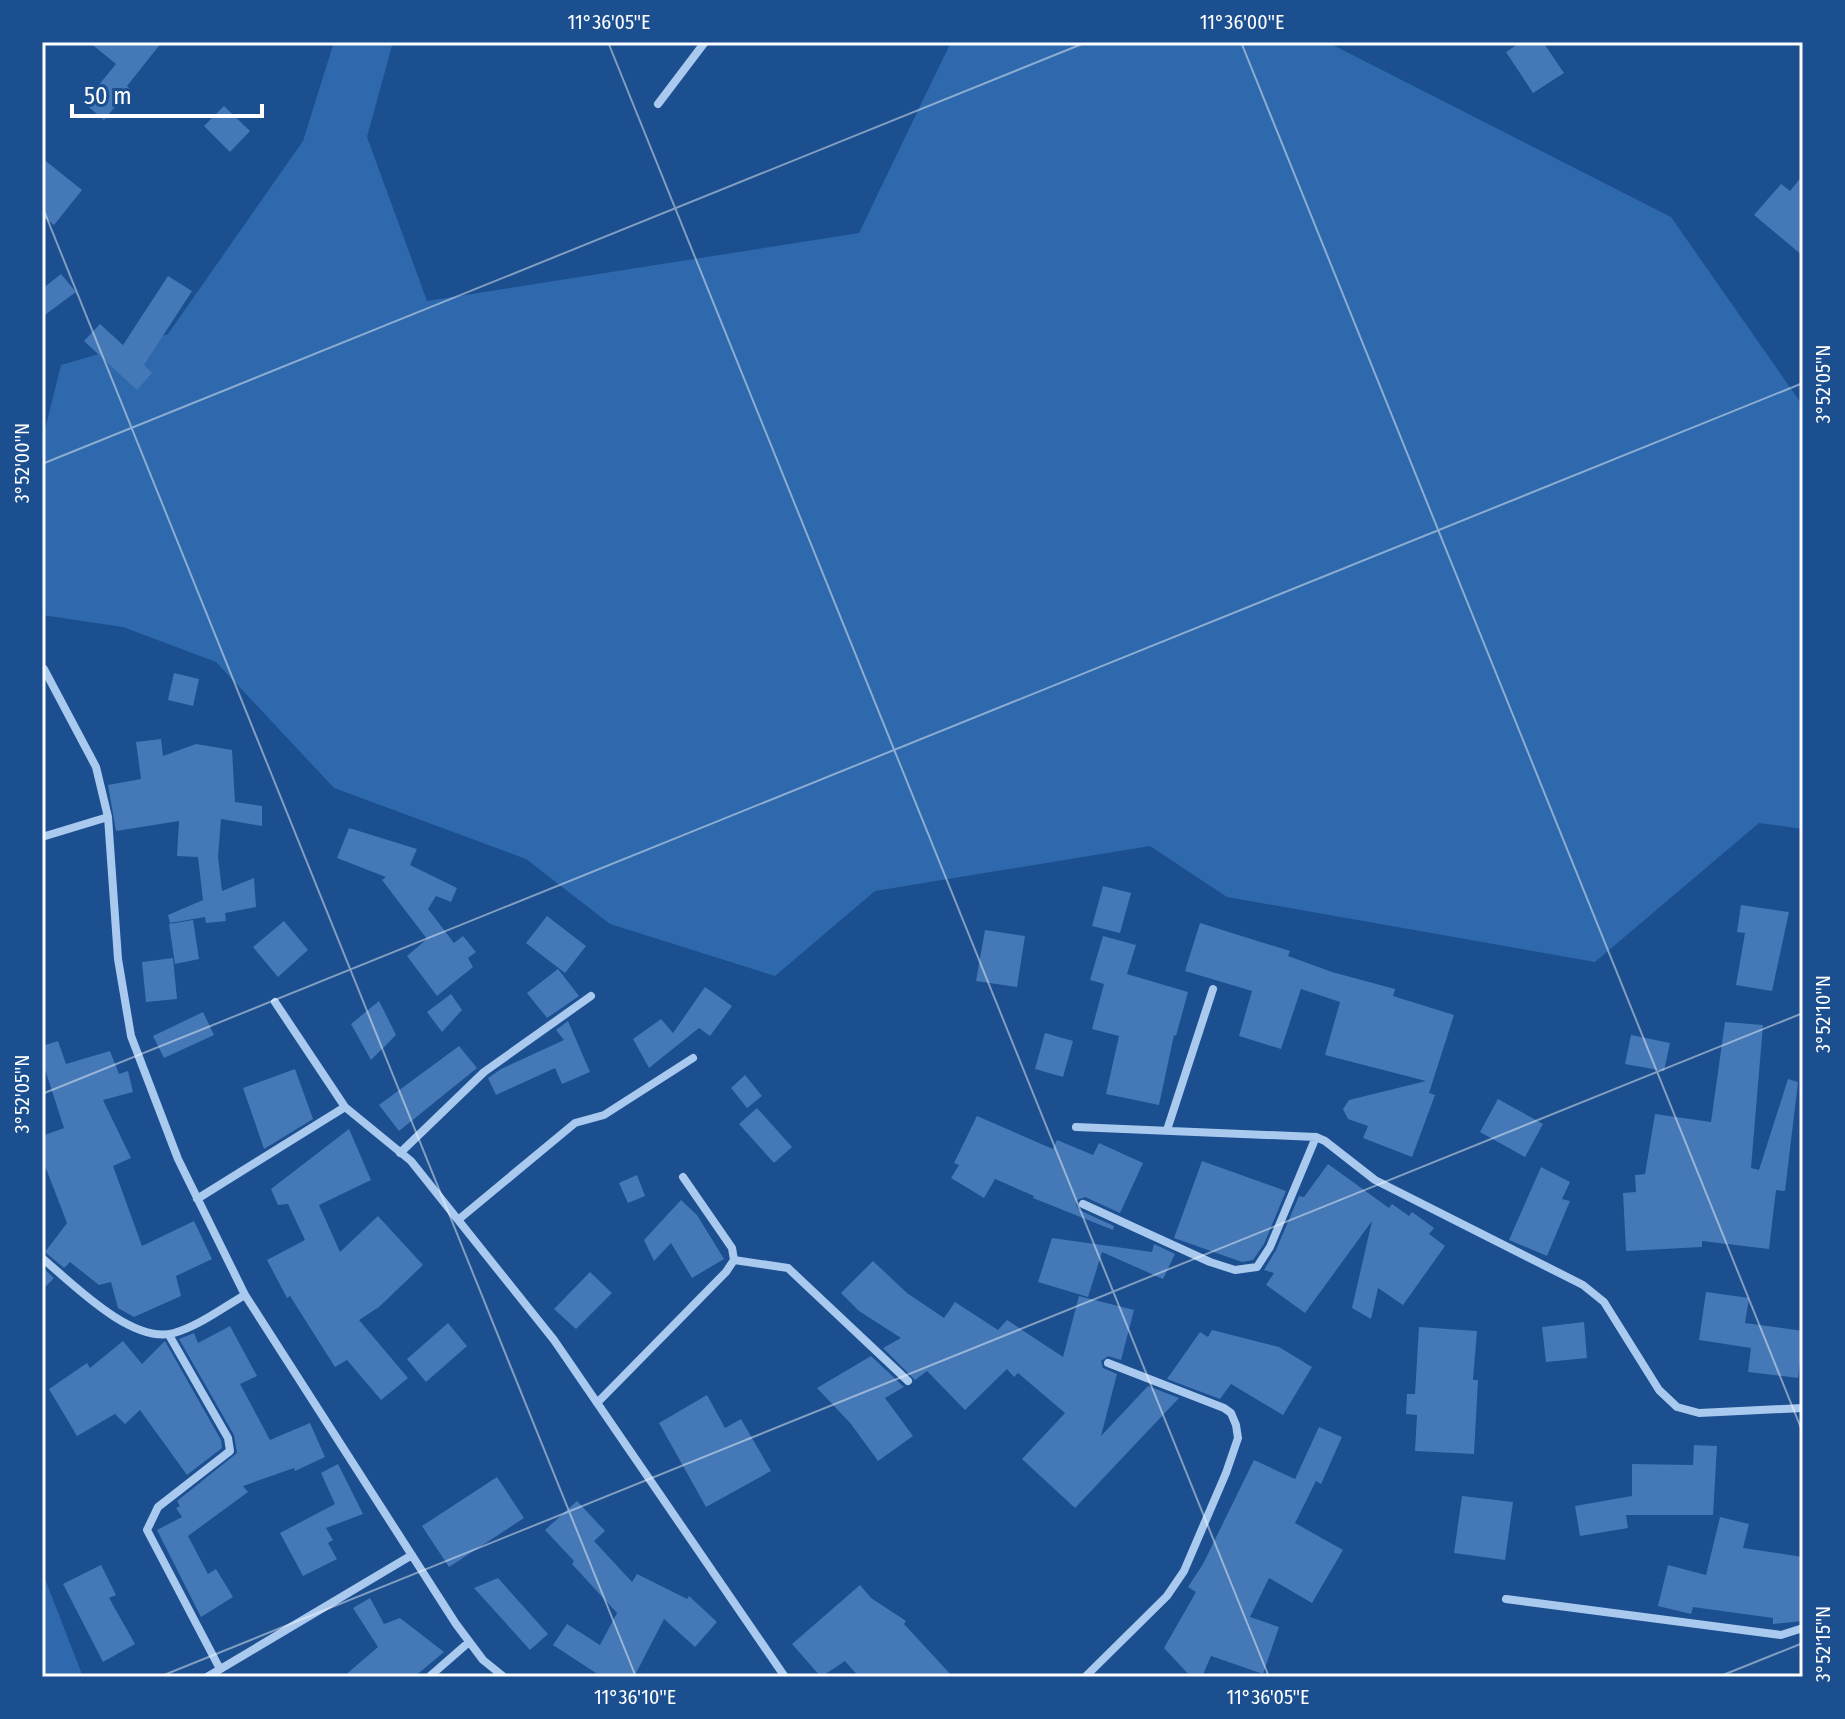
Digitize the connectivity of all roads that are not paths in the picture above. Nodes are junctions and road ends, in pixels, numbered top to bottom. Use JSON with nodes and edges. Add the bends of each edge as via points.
{"nodes":[{"id":1,"x":705,"y":42,"type":"edge"},
{"id":2,"x":658,"y":104,"type":"dead end"},
{"id":3,"x":44,"y":669,"type":"dead end"},
{"id":4,"x":108,"y":817,"type":"junction"},
{"id":5,"x":42,"y":837,"type":"edge"},
{"id":6,"x":1213,"y":989,"type":"dead end"},
{"id":7,"x":591,"y":996,"type":"dead end"},
{"id":8,"x":275,"y":1002,"type":"dead end"},
{"id":9,"x":693,"y":1058,"type":"dead end"},
{"id":10,"x":345,"y":1107,"type":"junction"},
{"id":11,"x":1076,"y":1127,"type":"dead end"},
{"id":12,"x":1167,"y":1130,"type":"junction"},
{"id":13,"x":1316,"y":1137,"type":"junction"},
{"id":14,"x":400,"y":1153,"type":"junction"},
{"id":15,"x":683,"y":1177,"type":"dead end"},
{"id":16,"x":197,"y":1199,"type":"junction"},
{"id":17,"x":1083,"y":1204,"type":"dead end"},
{"id":18,"x":458,"y":1220,"type":"junction"},
{"id":19,"x":42,"y":1258,"type":"edge"},
{"id":20,"x":734,"y":1260,"type":"junction"},
{"id":21,"x":245,"y":1295,"type":"junction"},
{"id":22,"x":169,"y":1335,"type":"junction"},
{"id":23,"x":1108,"y":1363,"type":"dead end"},
{"id":24,"x":908,"y":1381,"type":"dead end"},
{"id":25,"x":597,"y":1403,"type":"junction"},
{"id":26,"x":1803,"y":1408,"type":"edge"},
{"id":27,"x":412,"y":1555,"type":"junction"},
{"id":28,"x":1506,"y":1599,"type":"dead end"},
{"id":29,"x":1803,"y":1628,"type":"edge"},
{"id":30,"x":469,"y":1642,"type":"junction"},
{"id":31,"x":220,"y":1669,"type":"junction"},
{"id":32,"x":207,"y":1677,"type":"edge"},
{"id":33,"x":429,"y":1677,"type":"edge"},
{"id":34,"x":504,"y":1677,"type":"edge"},
{"id":35,"x":785,"y":1677,"type":"edge"},
{"id":36,"x":1085,"y":1677,"type":"edge"}],
"edges":[{"from":1,"to":2,"type":"street"},
{"from":3,"to":4,"type":"street","via":[[96,767]]},
{"from":4,"to":5,"type":"street"},
{"from":4,"to":16,"type":"street","via":[[118,959],[131,1036]]},
{"from":6,"to":12,"type":"street"},
{"from":7,"to":14,"type":"street","via":[[484,1072]]},
{"from":8,"to":10,"type":"street"},
{"from":9,"to":18,"type":"street","via":[[604,1115],[575,1123]]},
{"from":10,"to":14,"type":"street"},
{"from":10,"to":16,"type":"street"},
{"from":11,"to":12,"type":"street"},
{"from":12,"to":13,"type":"street"},
{"from":13,"to":17,"type":"street","via":[[1257,1267],[1235,1270],[1210,1262]]},
{"from":13,"to":26,"type":"street","via":[[1375,1180],[1583,1285],[1604,1302],[1659,1390],[1677,1407],[1699,1413]]},
{"from":14,"to":18,"type":"street"},
{"from":15,"to":20,"type":"street","via":[[732,1248]]},
{"from":16,"to":21,"type":"street"},
{"from":18,"to":25,"type":"street"},
{"from":19,"to":22,"type":"street","via":[[115,1318]]},
{"from":20,"to":24,"type":"street","via":[[788,1268]]},
{"from":20,"to":25,"type":"street"},
{"from":21,"to":22,"type":"street"},
{"from":21,"to":27,"type":"street"},
{"from":22,"to":31,"type":"street","via":[[228,1438],[230,1451],[158,1507],[147,1530]]},
{"from":23,"to":36,"type":"street","via":[[1224,1408],[1231,1413],[1238,1438],[1184,1571],[1167,1596]]},
{"from":25,"to":35,"type":"street"},
{"from":27,"to":30,"type":"street"},
{"from":27,"to":31,"type":"street"},
{"from":28,"to":29,"type":"street","via":[[1781,1635]]},
{"from":30,"to":33,"type":"street"},
{"from":30,"to":34,"type":"street"},
{"from":31,"to":32,"type":"street"}]}
